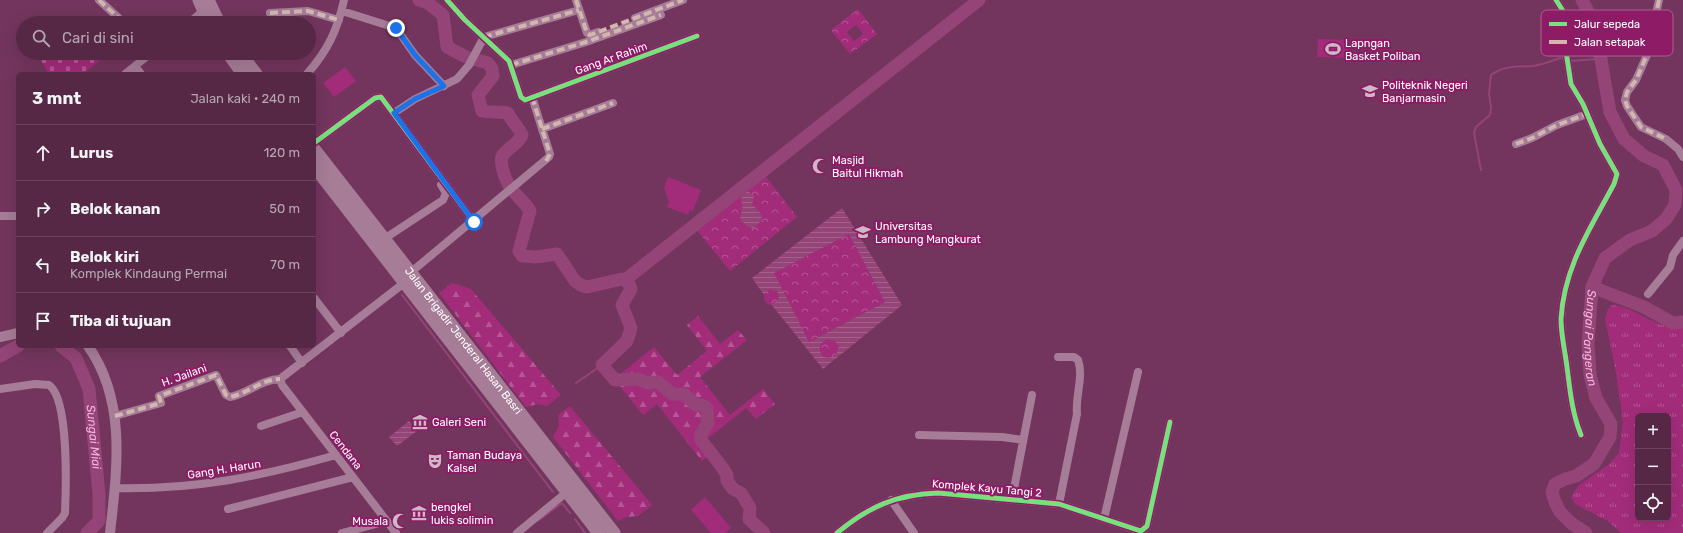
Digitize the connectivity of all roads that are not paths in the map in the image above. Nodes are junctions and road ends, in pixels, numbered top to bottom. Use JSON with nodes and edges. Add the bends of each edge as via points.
{"nodes":[{"id":1,"x":99,"y":0,"type":"edge"},
{"id":2,"x":344,"y":0,"type":"edge"},
{"id":3,"x":447,"y":0,"type":"edge"},
{"id":4,"x":576,"y":0,"type":"edge"},
{"id":5,"x":683,"y":0,"type":"edge"},
{"id":6,"x":1556,"y":0,"type":"edge"},
{"id":7,"x":1659,"y":0,"type":"edge"},
{"id":8,"x":205,"y":9,"type":"edge"},
{"id":9,"x":579,"y":10,"type":"junction"},
{"id":10,"x":1562,"y":10,"type":"edge"},
{"id":11,"x":1657,"y":10,"type":"edge"},
{"id":12,"x":342,"y":11,"type":"junction"},
{"id":13,"x":270,"y":13,"type":"dead end"},
{"id":14,"x":661,"y":15,"type":"dead end"},
{"id":15,"x":116,"y":16,"type":"edge"},
{"id":16,"x":197,"y":16,"type":"edge"},
{"id":17,"x":339,"y":20,"type":"junction"},
{"id":18,"x":697,"y":36,"type":"dead end"},
{"id":19,"x":484,"y":37,"type":"junction"},
{"id":20,"x":1565,"y":56,"type":"edge"},
{"id":21,"x":1647,"y":56,"type":"edge"},
{"id":22,"x":142,"y":60,"type":"edge"},
{"id":23,"x":237,"y":60,"type":"edge"},
{"id":24,"x":241,"y":60,"type":"edge"},
{"id":25,"x":510,"y":65,"type":"junction"},
{"id":26,"x":135,"y":66,"type":"junction"},
{"id":27,"x":128,"y":72,"type":"edge"},
{"id":28,"x":140,"y":72,"type":"edge"},
{"id":29,"x":242,"y":72,"type":"edge"},
{"id":30,"x":254,"y":72,"type":"edge"},
{"id":31,"x":309,"y":72,"type":"edge"},
{"id":32,"x":444,"y":86,"type":"junction"},
{"id":33,"x":532,"y":98,"type":"junction"},
{"id":34,"x":613,"y":103,"type":"dead end"},
{"id":35,"x":383,"y":107,"type":"dead end"},
{"id":36,"x":394,"y":113,"type":"junction"},
{"id":37,"x":1587,"y":114,"type":"junction"},
{"id":38,"x":542,"y":129,"type":"junction"},
{"id":39,"x":316,"y":142,"type":"edge"},
{"id":40,"x":1516,"y":144,"type":"dead end"},
{"id":41,"x":316,"y":152,"type":"edge"},
{"id":42,"x":1683,"y":157,"type":"edge"},
{"id":43,"x":316,"y":168,"type":"edge"},
{"id":44,"x":341,"y":192,"type":"junction"},
{"id":45,"x":0,"y":216,"type":"edge"},
{"id":46,"x":16,"y":216,"type":"edge"},
{"id":47,"x":474,"y":222,"type":"junction"},
{"id":48,"x":384,"y":239,"type":"junction"},
{"id":49,"x":1683,"y":241,"type":"edge"},
{"id":50,"x":407,"y":278,"type":"junction"},
{"id":51,"x":1648,"y":294,"type":"dead end"},
{"id":52,"x":316,"y":301,"type":"edge"},
{"id":53,"x":16,"y":333,"type":"edge"},
{"id":54,"x":341,"y":333,"type":"junction"},
{"id":55,"x":0,"y":337,"type":"edge"},
{"id":56,"x":89,"y":348,"type":"edge"},
{"id":57,"x":291,"y":348,"type":"edge"},
{"id":58,"x":1058,"y":357,"type":"dead end"},
{"id":59,"x":302,"y":363,"type":"junction"},
{"id":60,"x":1138,"y":372,"type":"dead end"},
{"id":61,"x":280,"y":379,"type":"junction"},
{"id":62,"x":0,"y":389,"type":"edge"},
{"id":63,"x":1032,"y":395,"type":"dead end"},
{"id":64,"x":303,"y":412,"type":"junction"},
{"id":65,"x":115,"y":416,"type":"junction"},
{"id":66,"x":1170,"y":422,"type":"dead end"},
{"id":67,"x":261,"y":426,"type":"dead end"},
{"id":68,"x":919,"y":435,"type":"dead end"},
{"id":69,"x":1581,"y":435,"type":"dead end"},
{"id":70,"x":1023,"y":440,"type":"junction"},
{"id":71,"x":336,"y":455,"type":"junction"},
{"id":72,"x":353,"y":477,"type":"junction"},
{"id":73,"x":114,"y":488,"type":"junction"},
{"id":74,"x":567,"y":492,"type":"junction"},
{"id":75,"x":1012,"y":499,"type":"junction"},
{"id":76,"x":891,"y":500,"type":"junction"},
{"id":77,"x":1059,"y":504,"type":"junction"},
{"id":78,"x":228,"y":509,"type":"dead end"},
{"id":79,"x":1104,"y":519,"type":"junction"},
{"id":80,"x":387,"y":521,"type":"junction"},
{"id":81,"x":110,"y":530,"type":"edge"},
{"id":82,"x":847,"y":530,"type":"edge"},
{"id":83,"x":47,"y":533,"type":"edge"},
{"id":84,"x":342,"y":533,"type":"edge"},
{"id":85,"x":396,"y":533,"type":"edge"},
{"id":86,"x":516,"y":533,"type":"edge"},
{"id":87,"x":599,"y":533,"type":"edge"},
{"id":88,"x":614,"y":533,"type":"edge"},
{"id":89,"x":837,"y":533,"type":"edge"},
{"id":90,"x":914,"y":533,"type":"edge"}],
"edges":[{"from":1,"to":15,"type":"street"},
{"from":2,"to":12,"type":"street"},
{"from":3,"to":19,"type":"street"},
{"from":4,"to":9,"type":"street"},
{"from":5,"to":9,"type":"street","via":[[590,35]]},
{"from":6,"to":10,"type":"street"},
{"from":7,"to":11,"type":"street"},
{"from":8,"to":16,"type":"street"},
{"from":9,"to":19,"type":"street"},
{"from":12,"to":17,"type":"street"},
{"from":12,"to":32,"type":"street","via":[[396,28],[415,55]]},
{"from":13,"to":17,"type":"street","via":[[308,11]]},
{"from":14,"to":25,"type":"street","via":[[586,42]]},
{"from":17,"to":31,"type":"street","via":[[328,47]]},
{"from":18,"to":33,"type":"street","name":"Gang Ar Rahim"},
{"from":19,"to":25,"type":"street"},
{"from":19,"to":32,"type":"street","via":[[469,65],[457,79]]},
{"from":20,"to":37,"type":"street","via":[[1571,84]]},
{"from":21,"to":42,"type":"street","via":[[1636,80],[1627,92],[1627,106],[1641,127],[1666,139]]},
{"from":22,"to":26,"type":"street"},
{"from":23,"to":29,"type":"highway"},
{"from":24,"to":30,"type":"highway"},
{"from":25,"to":33,"type":"street","via":[[521,97],[525,100]]},
{"from":26,"to":27,"type":"street"},
{"from":26,"to":28,"type":"street"},
{"from":32,"to":36,"type":"street","via":[[415,99]]},
{"from":33,"to":38,"type":"street"},
{"from":34,"to":38,"type":"street"},
{"from":35,"to":48,"type":"street","via":[[446,193],[443,200]]},
{"from":36,"to":39,"type":"street","via":[[382,98],[375,98]]},
{"from":36,"to":47,"type":"street"},
{"from":37,"to":40,"type":"street"},
{"from":37,"to":69,"type":"street","via":[[1617,176],[1571,265],[1564,295],[1562,342],[1574,413]]},
{"from":38,"to":47,"type":"street","via":[[550,154],[546,160]]},
{"from":41,"to":44,"type":"highway","name":"Jalan Brigadir Jenderal Hasan Basri"},
{"from":43,"to":44,"type":"highway","name":"Jalan Brigadir Jenderal Hasan Basri"},
{"from":44,"to":48,"type":"highway","name":"Jalan Brigadir Jenderal Hasan Basri"},
{"from":44,"to":50,"type":"highway","name":"Jalan Brigadir Jenderal Hasan Basri"},
{"from":45,"to":46,"type":"street"},
{"from":47,"to":50,"type":"street"},
{"from":48,"to":50,"type":"highway","name":"Jalan Brigadir Jenderal Hasan Basri"},
{"from":49,"to":51,"type":"street","via":[[1673,255],[1670,267]]},
{"from":50,"to":54,"type":"street"},
{"from":50,"to":74,"type":"highway","name":"Jalan Brigadir Jenderal Hasan Basri"},
{"from":50,"to":88,"type":"highway","name":"Jalan Brigadir Jenderal Hasan Basri"},
{"from":52,"to":54,"type":"street"},
{"from":53,"to":55,"type":"street"},
{"from":54,"to":59,"type":"street"},
{"from":56,"to":65,"type":"street","via":[[102,370]]},
{"from":57,"to":59,"type":"street"},
{"from":58,"to":77,"type":"street","via":[[1074,357],[1080,367],[1077,414]]},
{"from":59,"to":61,"type":"street"},
{"from":60,"to":79,"type":"street"},
{"from":61,"to":64,"type":"street","name":"Cendana"},
{"from":61,"to":65,"type":"street","name":"H. Jailani","via":[[270,379],[252,390],[230,397],[226,395],[216,375],[159,396],[161,403]]},
{"from":62,"to":83,"type":"street","via":[[35,384],[49,385],[57,393],[67,474],[65,513]]},
{"from":63,"to":70,"type":"street"},
{"from":64,"to":67,"type":"street"},
{"from":64,"to":71,"type":"street","name":"Cendana"},
{"from":65,"to":73,"type":"street"},
{"from":66,"to":79,"type":"street","name":"Komplek Kayu Tangi 2","via":[[1147,526],[1142,531]]},
{"from":68,"to":70,"type":"street"},
{"from":70,"to":75,"type":"street"},
{"from":71,"to":72,"type":"street","name":"Cendana"},
{"from":71,"to":73,"type":"street","name":"Gang H. Harun","via":[[255,476],[216,483]]},
{"from":72,"to":78,"type":"street"},
{"from":72,"to":80,"type":"street","name":"Cendana"},
{"from":73,"to":81,"type":"street"},
{"from":74,"to":86,"type":"street"},
{"from":74,"to":87,"type":"highway","name":"Jalan Brigadir Jenderal Hasan Basri"},
{"from":75,"to":76,"type":"street","name":"Komplek Kayu Tangi 2","via":[[938,493]]},
{"from":75,"to":77,"type":"street","name":"Komplek Kayu Tangi 2"},
{"from":76,"to":82,"type":"street","name":"Komplek Kayu Tangi 2","via":[[858,516]]},
{"from":76,"to":90,"type":"street"},
{"from":77,"to":79,"type":"street","name":"Komplek Kayu Tangi 2"},
{"from":80,"to":84,"type":"street"},
{"from":80,"to":85,"type":"street","name":"Cendana"},
{"from":82,"to":89,"type":"street","name":"Komplek Kayu Tangi 2"}]}
